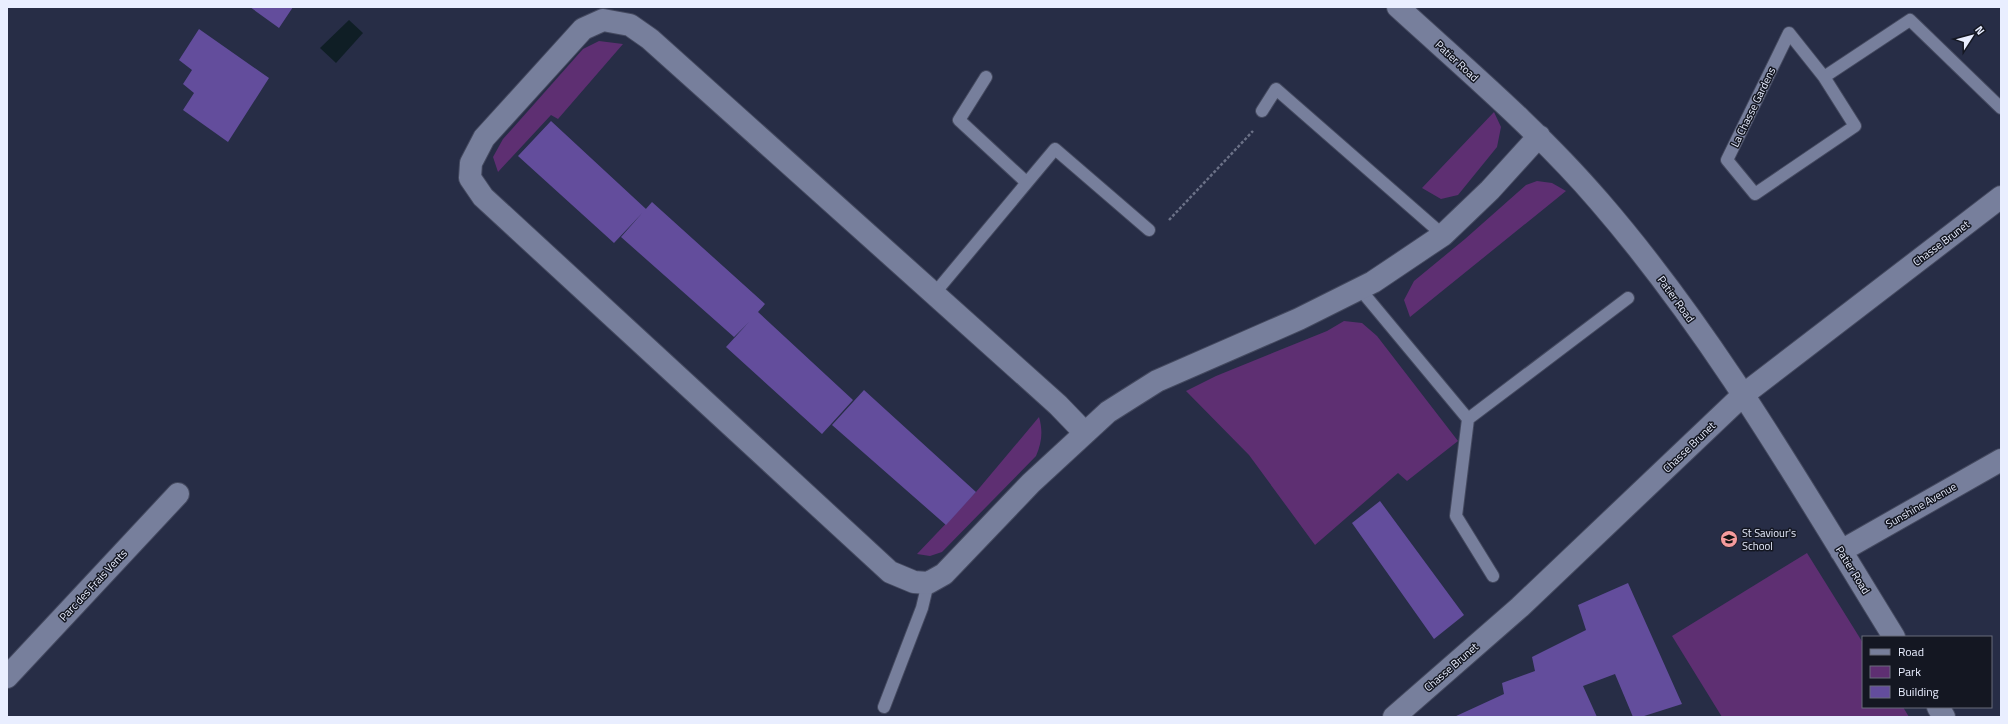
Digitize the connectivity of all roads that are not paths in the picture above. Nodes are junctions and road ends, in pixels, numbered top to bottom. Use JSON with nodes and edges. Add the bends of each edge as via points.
{"nodes":[{"id":1,"x":1398,"y":7,"type":"edge"},
{"id":2,"x":986,"y":77,"type":"dead end"},
{"id":3,"x":1824,"y":77,"type":"junction"},
{"id":4,"x":2001,"y":108,"type":"edge"},
{"id":5,"x":1262,"y":111,"type":"road end"},
{"id":6,"x":1539,"y":136,"type":"junction"},
{"id":7,"x":1026,"y":182,"type":"junction"},
{"id":8,"x":2001,"y":197,"type":"edge"},
{"id":9,"x":1149,"y":230,"type":"road end"},
{"id":10,"x":1442,"y":235,"type":"junction"},
{"id":11,"x":1359,"y":288,"type":"junction"},
{"id":12,"x":934,"y":294,"type":"junction"},
{"id":13,"x":1628,"y":298,"type":"dead end"},
{"id":14,"x":1743,"y":395,"type":"junction"},
{"id":15,"x":1468,"y":419,"type":"junction"},
{"id":16,"x":1084,"y":433,"type":"junction"},
{"id":17,"x":2001,"y":460,"type":"edge"},
{"id":18,"x":178,"y":494,"type":"dead end"},
{"id":19,"x":1841,"y":551,"type":"junction"},
{"id":20,"x":1494,"y":576,"type":"dead end"},
{"id":21,"x":928,"y":583,"type":"junction"},
{"id":22,"x":1893,"y":636,"type":"edge"},
{"id":23,"x":7,"y":677,"type":"edge"},
{"id":24,"x":884,"y":707,"type":"dead end"},
{"id":25,"x":1939,"y":708,"type":"edge"},
{"id":26,"x":1394,"y":717,"type":"edge"},
{"id":27,"x":1944,"y":717,"type":"edge"}],
"edges":[{"from":1,"to":6,"type":"street","name":"Patier Road"},
{"from":2,"to":7,"type":"lane","via":[[959,120]]},
{"from":3,"to":3,"type":"lane","name":"La Chasse Gardens","via":[[1789,33],[1727,160],[1755,194],[1855,126]]},
{"from":3,"to":4,"type":"lane","via":[[1910,20]]},
{"from":5,"to":10,"type":"lane","via":[[1276,89]]},
{"from":6,"to":10,"type":"street","via":[[1490,190]]},
{"from":6,"to":14,"type":"street","name":"Patier Road","via":[[1600,201],[1669,288]]},
{"from":7,"to":9,"type":"lane","via":[[1055,149]]},
{"from":7,"to":12,"type":"lane"},
{"from":8,"to":14,"type":"street","name":"Chasse Brunet"},
{"from":10,"to":11,"type":"street","via":[[1373,282]]},
{"from":11,"to":15,"type":"lane"},
{"from":11,"to":16,"type":"street","via":[[1299,319],[1157,381],[1108,412]]},
{"from":12,"to":16,"type":"street","via":[[1058,405]]},
{"from":12,"to":21,"type":"street","via":[[650,39],[630,25],[603,20],[583,29],[484,138],[471,163],[470,178],[483,197],[878,561],[890,572],[914,582]]},
{"from":13,"to":15,"type":"lane"},
{"from":14,"to":19,"type":"street","name":"Patier Road"},
{"from":14,"to":26,"type":"street","name":"Chasse Brunet","via":[[1520,607]]},
{"from":15,"to":20,"type":"lane","via":[[1456,516]]},
{"from":16,"to":21,"type":"street","via":[[1031,482],[944,574]]},
{"from":17,"to":19,"type":"street","name":"Sunshine Avenue"},
{"from":18,"to":23,"type":"street","name":"Parc des Frais Vents"},
{"from":19,"to":22,"type":"street","name":"Patier Road"},
{"from":21,"to":24,"type":"lane","via":[[922,608]]},
{"from":25,"to":27,"type":"street"}]}
